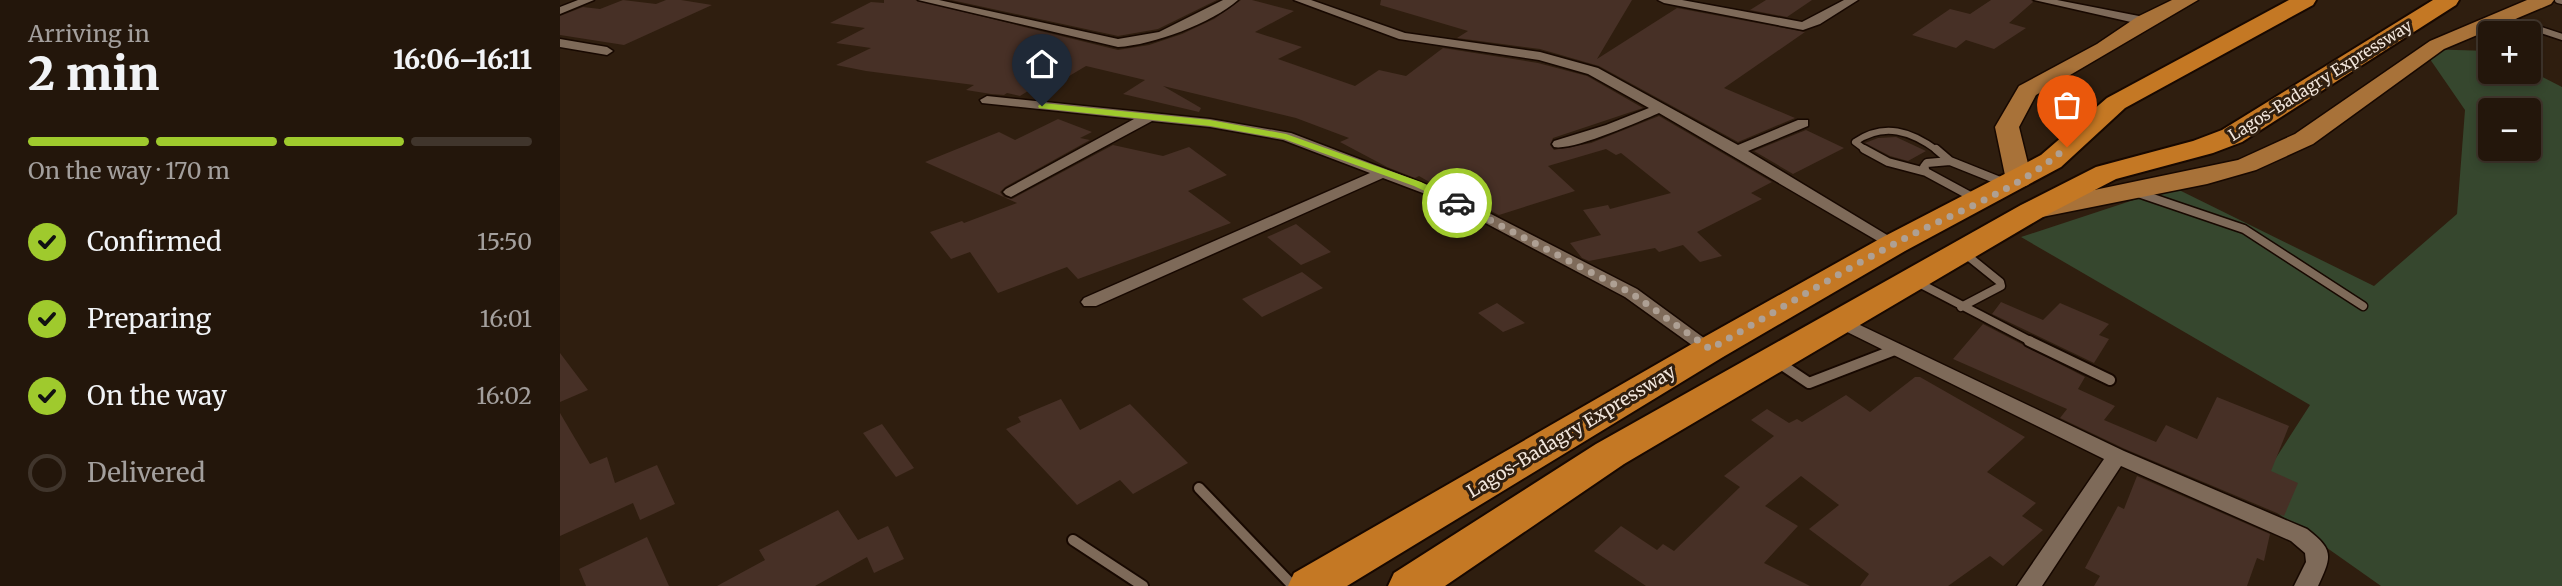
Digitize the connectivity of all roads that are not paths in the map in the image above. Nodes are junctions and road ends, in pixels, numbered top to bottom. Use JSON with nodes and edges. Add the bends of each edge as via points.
{"nodes":[{"id":1,"x":588,"y":0,"type":"edge"},
{"id":2,"x":924,"y":0,"type":"edge"},
{"id":3,"x":1233,"y":0,"type":"edge"},
{"id":4,"x":1300,"y":0,"type":"edge"},
{"id":5,"x":1664,"y":0,"type":"edge"},
{"id":6,"x":1852,"y":0,"type":"edge"},
{"id":7,"x":2040,"y":0,"type":"edge"},
{"id":8,"x":2188,"y":0,"type":"edge"},
{"id":9,"x":2305,"y":0,"type":"edge"},
{"id":10,"x":2448,"y":0,"type":"edge"},
{"id":11,"x":2544,"y":0,"type":"edge"},
{"id":12,"x":560,"y":11,"type":"edge"},
{"id":13,"x":2505,"y":18,"type":"junction"},
{"id":14,"x":2144,"y":21,"type":"junction"},
{"id":15,"x":2562,"y":37,"type":"edge"},
{"id":16,"x":560,"y":43,"type":"edge"},
{"id":17,"x":607,"y":51,"type":"dead end"},
{"id":18,"x":987,"y":100,"type":"dead end"},
{"id":19,"x":1660,"y":108,"type":"junction"},
{"id":20,"x":1147,"y":118,"type":"junction"},
{"id":21,"x":1803,"y":123,"type":"dead end"},
{"id":22,"x":1559,"y":144,"type":"dead end"},
{"id":23,"x":1737,"y":150,"type":"junction"},
{"id":24,"x":1950,"y":161,"type":"junction"},
{"id":25,"x":1926,"y":172,"type":"junction"},
{"id":26,"x":1381,"y":173,"type":"junction"},
{"id":27,"x":2014,"y":183,"type":"junction"},
{"id":28,"x":2130,"y":190,"type":"junction"},
{"id":29,"x":1012,"y":192,"type":"dead end"},
{"id":30,"x":1979,"y":201,"type":"junction"},
{"id":31,"x":2032,"y":211,"type":"junction"},
{"id":32,"x":1894,"y":244,"type":"junction"},
{"id":33,"x":1961,"y":251,"type":"junction"},
{"id":34,"x":1913,"y":280,"type":"junction"},
{"id":35,"x":1090,"y":302,"type":"dead end"},
{"id":36,"x":2363,"y":306,"type":"dead end"},
{"id":37,"x":1961,"y":307,"type":"junction"},
{"id":38,"x":1841,"y":322,"type":"junction"},
{"id":39,"x":1710,"y":349,"type":"junction"},
{"id":40,"x":1896,"y":349,"type":"junction"},
{"id":41,"x":1774,"y":360,"type":"junction"},
{"id":42,"x":2110,"y":380,"type":"dead end"},
{"id":43,"x":2117,"y":456,"type":"junction"},
{"id":44,"x":1199,"y":488,"type":"dead end"},
{"id":45,"x":1073,"y":540,"type":"dead end"},
{"id":46,"x":1143,"y":586,"type":"edge"},
{"id":47,"x":1293,"y":586,"type":"edge"},
{"id":48,"x":1310,"y":586,"type":"edge"},
{"id":49,"x":1410,"y":586,"type":"edge"},
{"id":50,"x":2029,"y":586,"type":"edge"},
{"id":51,"x":2306,"y":586,"type":"edge"}],
"edges":[{"from":1,"to":12,"type":"street"},
{"from":2,"to":3,"type":"street","via":[[1135,43]]},
{"from":4,"to":19,"type":"street","via":[[1403,36],[1540,56],[1593,71]]},
{"from":5,"to":6,"type":"street","via":[[1803,26]]},
{"from":7,"to":14,"type":"street"},
{"from":8,"to":14,"type":"main road"},
{"from":9,"to":27,"type":"highway","name":"Lagos-Badagry Expressway","via":[[2116,103],[2051,161]]},
{"from":10,"to":31,"type":"highway","name":"Lagos-Badagry Expressway","via":[[2232,136],[2106,173]]},
{"from":11,"to":13,"type":"main road","name":"Lagos-Badagry Expressway"},
{"from":13,"to":15,"type":"lane"},
{"from":13,"to":28,"type":"main road","name":"Lagos-Badagry Expressway","via":[[2437,46],[2304,139],[2247,165]]},
{"from":14,"to":27,"type":"main road","via":[[2027,91],[2007,127]]},
{"from":16,"to":17,"type":"street"},
{"from":18,"to":20,"type":"street"},
{"from":19,"to":22,"type":"street"},
{"from":19,"to":23,"type":"street"},
{"from":20,"to":26,"type":"street","via":[[1286,136]]},
{"from":20,"to":29,"type":"street"},
{"from":21,"to":23,"type":"street"},
{"from":23,"to":32,"type":"street"},
{"from":24,"to":25,"type":"lane","via":[[1927,163]]},
{"from":24,"to":25,"type":"lane","via":[[1942,152],[1899,131],[1876,130],[1855,142],[1903,168]]},
{"from":24,"to":27,"type":"lane"},
{"from":25,"to":30,"type":"lane"},
{"from":26,"to":35,"type":"street"},
{"from":26,"to":39,"type":"street","via":[[1449,198],[1631,293]]},
{"from":27,"to":30,"type":"highway","name":"Lagos-Badagry Expressway"},
{"from":28,"to":31,"type":"main road","name":"Lagos-Badagry Expressway"},
{"from":28,"to":36,"type":"lane","via":[[2244,229]]},
{"from":30,"to":32,"type":"highway","name":"Lagos-Badagry Expressway"},
{"from":31,"to":33,"type":"highway","name":"Lagos-Badagry Expressway"},
{"from":32,"to":39,"type":"highway","name":"Lagos-Badagry Expressway"},
{"from":33,"to":34,"type":"highway","name":"Lagos-Badagry Expressway"},
{"from":33,"to":37,"type":"lane","via":[[2001,286]]},
{"from":34,"to":37,"type":"lane"},
{"from":34,"to":38,"type":"highway","name":"Lagos-Badagry Expressway"},
{"from":37,"to":42,"type":"lane"},
{"from":38,"to":40,"type":"street"},
{"from":38,"to":41,"type":"highway","name":"Lagos-Badagry Expressway"},
{"from":39,"to":48,"type":"highway","name":"Lagos-Badagry Expressway"},
{"from":40,"to":41,"type":"lane","via":[[1809,383]]},
{"from":40,"to":43,"type":"street"},
{"from":41,"to":49,"type":"highway","name":"Lagos-Badagry Expressway","via":[[1610,454]]},
{"from":43,"to":50,"type":"street"},
{"from":43,"to":51,"type":"street","via":[[2299,536],[2316,549],[2318,562]]},
{"from":44,"to":47,"type":"lane"},
{"from":45,"to":46,"type":"lane"}]}
